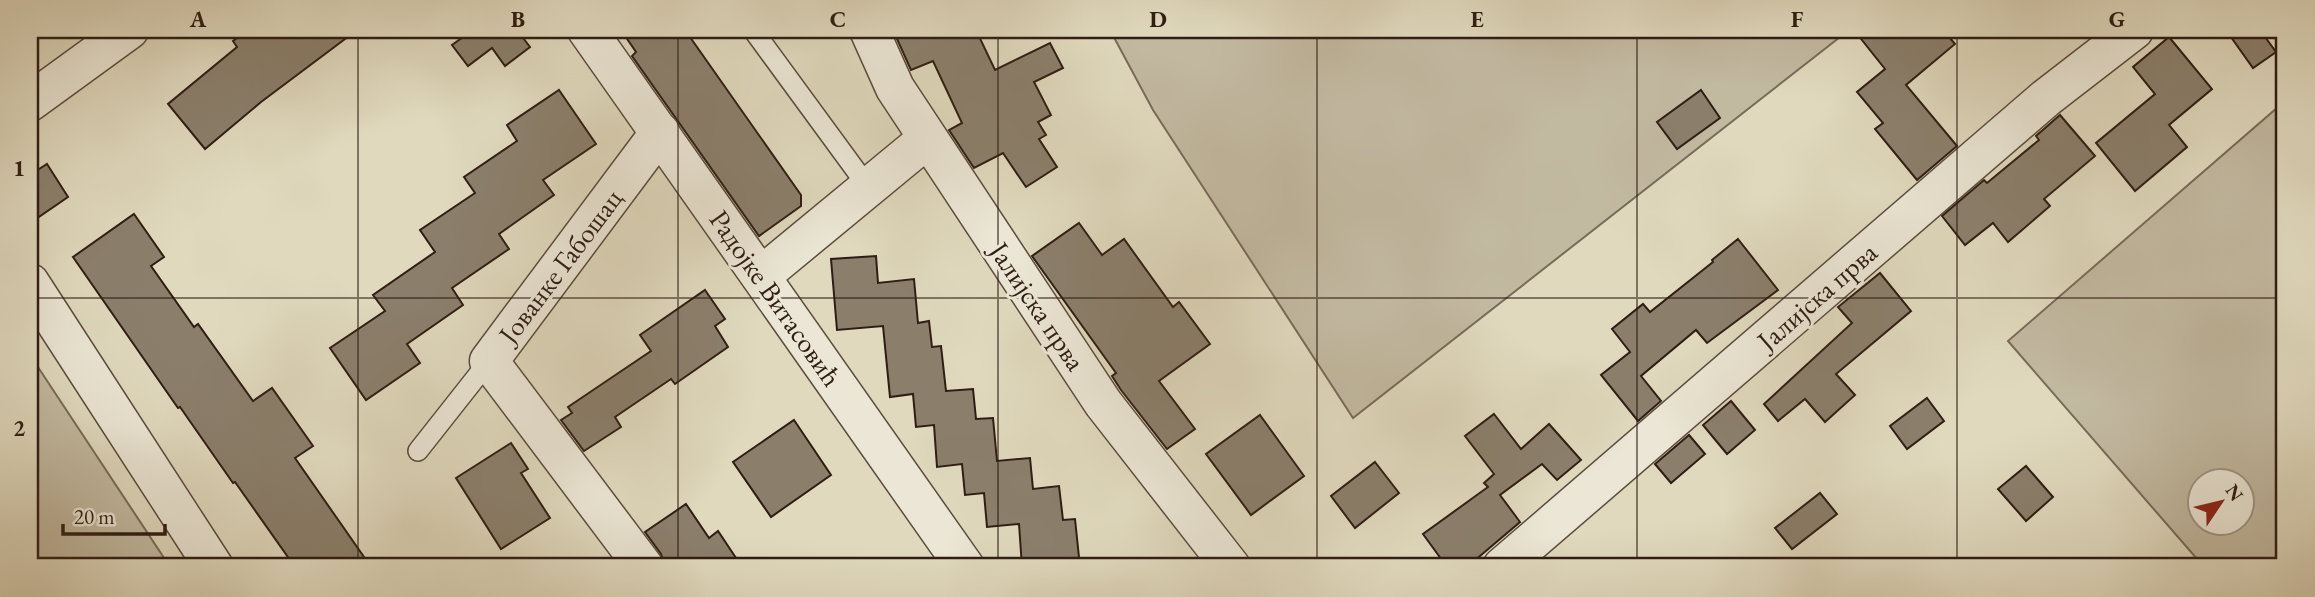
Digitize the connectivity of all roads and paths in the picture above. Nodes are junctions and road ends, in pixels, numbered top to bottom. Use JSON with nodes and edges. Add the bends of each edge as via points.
{"nodes":[{"id":1,"x":129,"y":30,"type":"edge"},
{"id":2,"x":587,"y":30,"type":"edge"},
{"id":3,"x":753,"y":30,"type":"edge"},
{"id":4,"x":869,"y":30,"type":"edge"},
{"id":5,"x":2134,"y":30,"type":"edge"},
{"id":6,"x":30,"y":102,"type":"edge"},
{"id":7,"x":660,"y":132,"type":"junction"},
{"id":8,"x":927,"y":139,"type":"junction"},
{"id":9,"x":868,"y":187,"type":"junction"},
{"id":10,"x":761,"y":276,"type":"junction"},
{"id":11,"x":30,"y":283,"type":"edge"},
{"id":12,"x":489,"y":361,"type":"junction"},
{"id":13,"x":418,"y":451,"type":"dead end"},
{"id":14,"x":1525,"y":561,"type":"edge"},
{"id":15,"x":215,"y":567,"type":"edge"},
{"id":16,"x":644,"y":567,"type":"edge"},
{"id":17,"x":965,"y":567,"type":"edge"},
{"id":18,"x":1231,"y":567,"type":"edge"}],
"edges":[{"from":1,"to":6,"type":"street"},
{"from":2,"to":7,"type":"street","name":"Радојке Витасовић"},
{"from":3,"to":9,"type":"lane"},
{"from":4,"to":8,"type":"street","name":"Јалијска прва","via":[[895,88]]},
{"from":5,"to":14,"type":"street","name":"Јалијска прва","via":[[2046,98]]},
{"from":7,"to":10,"type":"street","name":"Радојке Витасовић"},
{"from":7,"to":12,"type":"street","name":"Јованке Габошац"},
{"from":8,"to":9,"type":"street"},
{"from":8,"to":18,"type":"street","name":"Јалијска прва","via":[[1102,402]]},
{"from":9,"to":10,"type":"street"},
{"from":10,"to":17,"type":"street","name":"Радојке Витасовић"},
{"from":11,"to":15,"type":"street"},
{"from":12,"to":13,"type":"lane"},
{"from":12,"to":16,"type":"street","name":"Јованке Габошац"}]}
